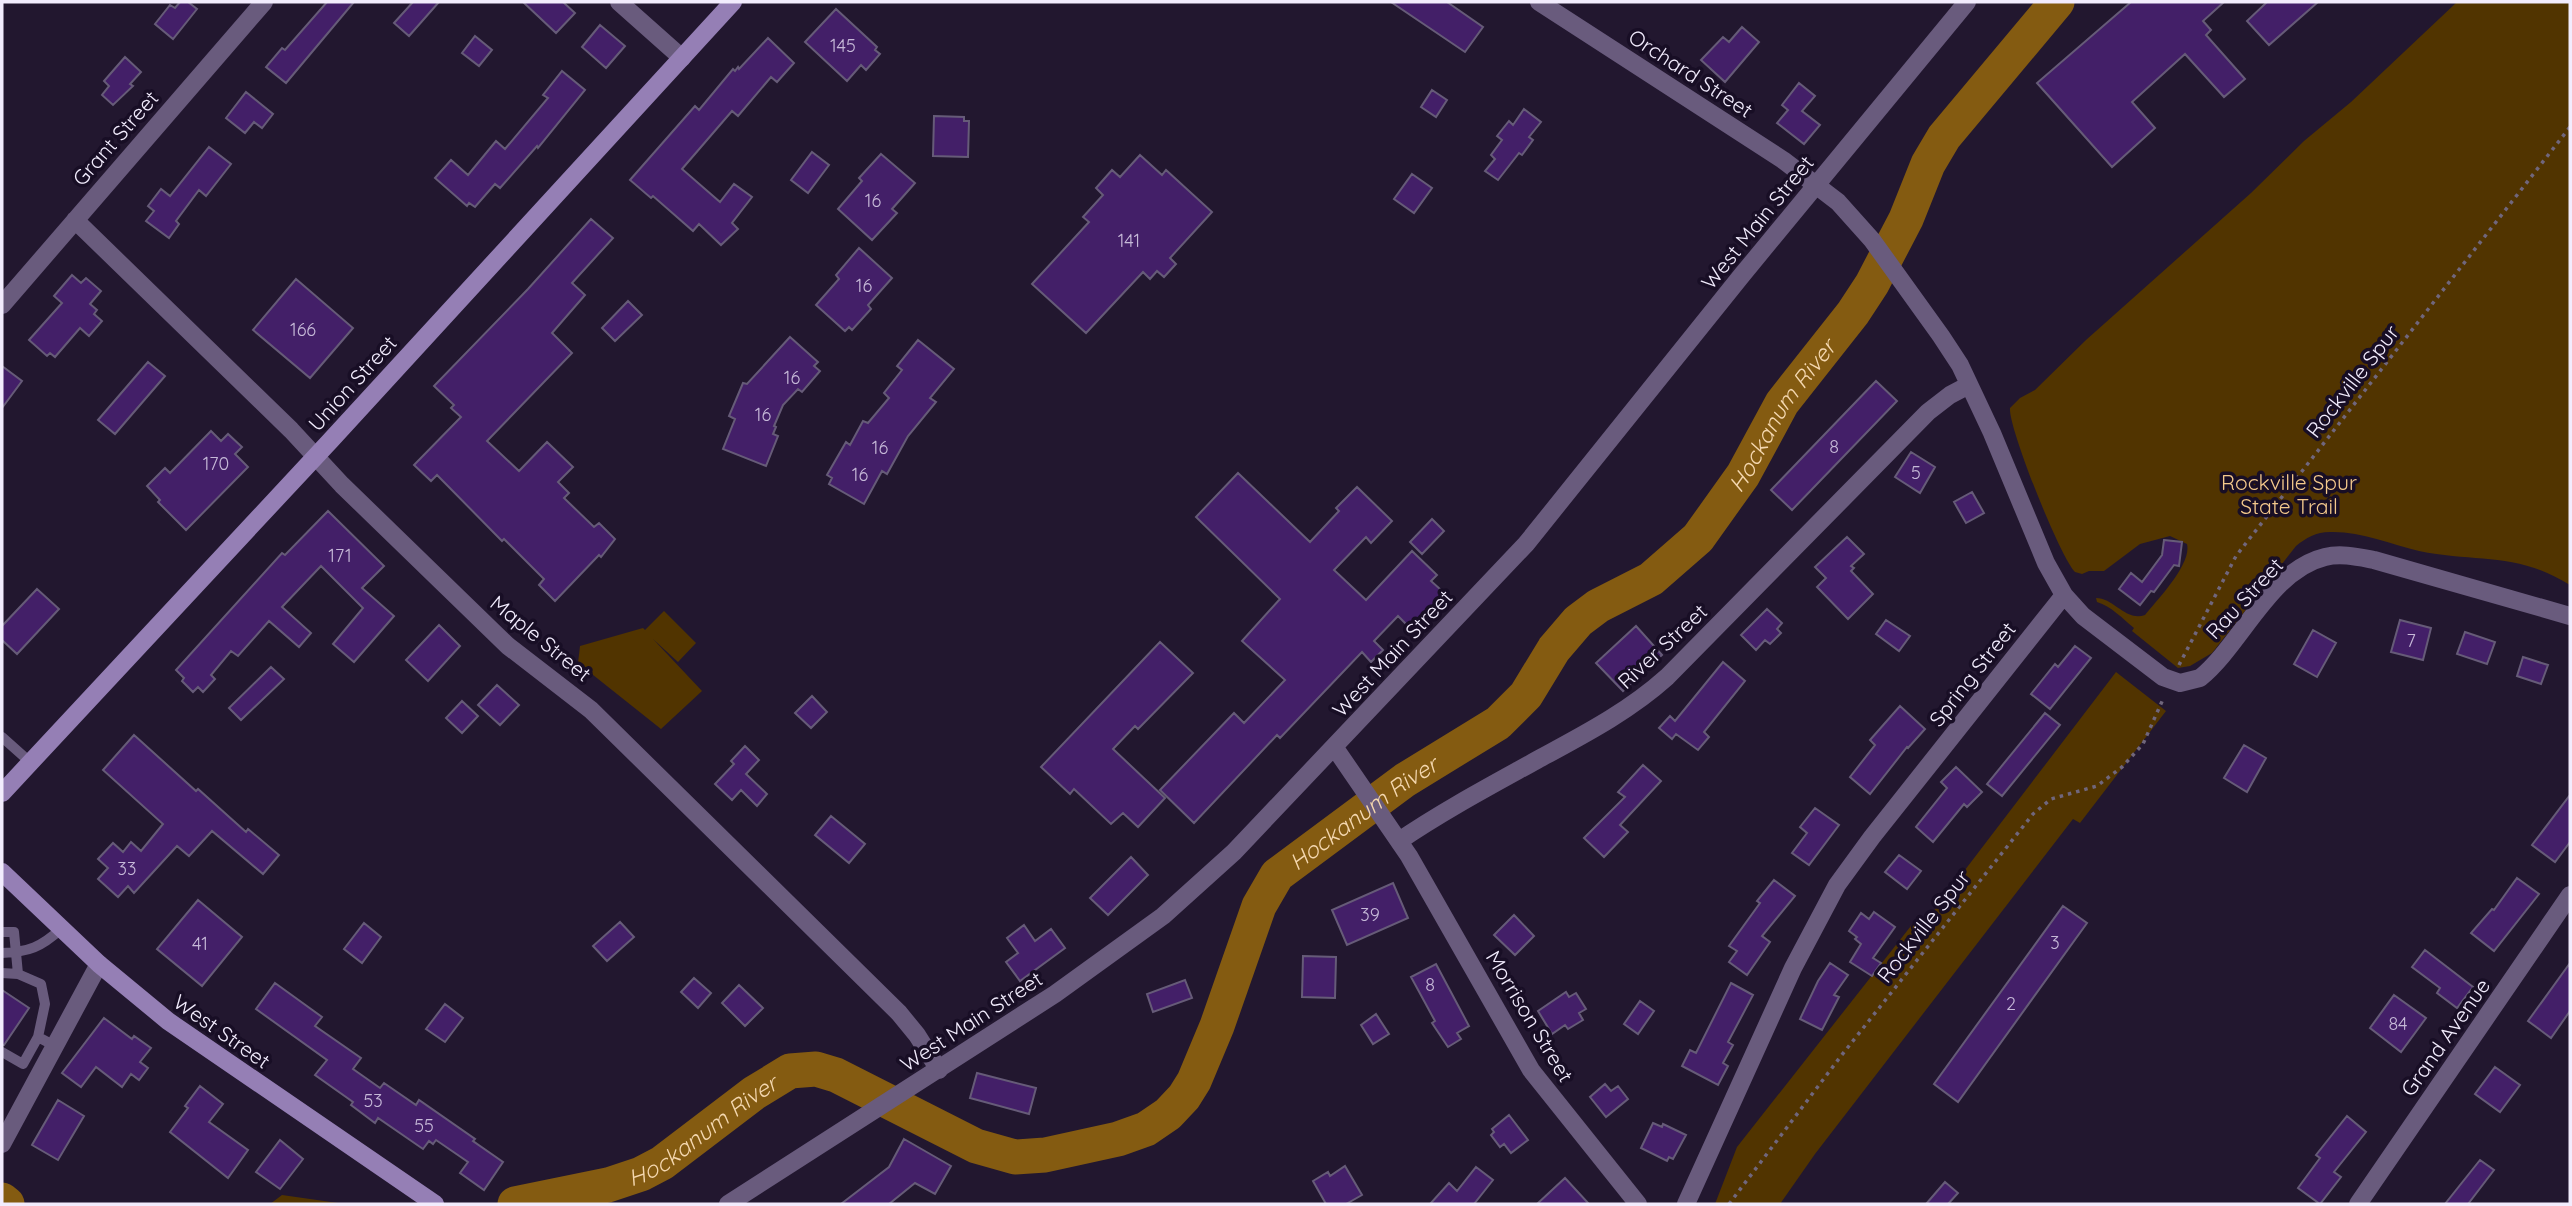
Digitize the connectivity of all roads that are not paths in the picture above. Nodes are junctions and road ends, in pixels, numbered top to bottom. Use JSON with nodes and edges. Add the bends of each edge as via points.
{"nodes":[{"id":1,"x":264,"y":2,"type":"edge"},
{"id":2,"x":619,"y":2,"type":"edge"},
{"id":3,"x":733,"y":2,"type":"edge"},
{"id":4,"x":1539,"y":2,"type":"edge"},
{"id":5,"x":1967,"y":2,"type":"edge"},
{"id":6,"x":682,"y":58,"type":"junction"},
{"id":7,"x":1817,"y":184,"type":"junction"},
{"id":8,"x":75,"y":220,"type":"junction"},
{"id":9,"x":2,"y":305,"type":"edge"},
{"id":10,"x":1969,"y":385,"type":"junction"},
{"id":11,"x":316,"y":457,"type":"junction"},
{"id":12,"x":2064,"y":595,"type":"junction"},
{"id":13,"x":2570,"y":616,"type":"edge"},
{"id":14,"x":2,"y":737,"type":"edge"},
{"id":15,"x":1335,"y":748,"type":"junction"},
{"id":16,"x":30,"y":762,"type":"junction"},
{"id":17,"x":2,"y":793,"type":"edge"},
{"id":18,"x":1398,"y":841,"type":"junction"},
{"id":19,"x":2,"y":872,"type":"edge"},
{"id":20,"x":2570,"y":895,"type":"edge"},
{"id":21,"x":61,"y":929,"type":"junction"},
{"id":22,"x":2,"y":932,"type":"edge"},
{"id":23,"x":2,"y":953,"type":"edge"},
{"id":24,"x":16,"y":953,"type":"junction"},
{"id":25,"x":99,"y":964,"type":"junction"},
{"id":26,"x":2,"y":973,"type":"edge"},
{"id":27,"x":18,"y":974,"type":"junction"},
{"id":28,"x":38,"y":1037,"type":"junction"},
{"id":29,"x":55,"y":1046,"type":"junction"},
{"id":30,"x":2,"y":1052,"type":"edge"},
{"id":31,"x":939,"y":1070,"type":"junction"},
{"id":32,"x":2,"y":1144,"type":"edge"},
{"id":33,"x":435,"y":1204,"type":"edge"},
{"id":34,"x":729,"y":1204,"type":"edge"},
{"id":35,"x":1638,"y":1204,"type":"edge"},
{"id":36,"x":1686,"y":1204,"type":"edge"},
{"id":37,"x":2358,"y":1204,"type":"edge"}],
"edges":[{"from":1,"to":8,"type":"street","name":"Grant Street"},
{"from":2,"to":6,"type":"street"},
{"from":3,"to":6,"type":"main road","name":"Union Street"},
{"from":4,"to":7,"type":"street","name":"Orchard Street"},
{"from":5,"to":7,"type":"street","name":"West Main Street"},
{"from":6,"to":11,"type":"main road","name":"Union Street"},
{"from":7,"to":10,"type":"street","via":[[1864,231],[1951,351]]},
{"from":7,"to":15,"type":"street","name":"West Main Street","via":[[1541,526]]},
{"from":8,"to":9,"type":"street","name":"Grant Street"},
{"from":8,"to":11,"type":"street","name":"Maple Street"},
{"from":10,"to":12,"type":"street"},
{"from":10,"to":18,"type":"street","name":"River Street","via":[[1928,412],[1643,698]]},
{"from":11,"to":16,"type":"main road","name":"Union Street"},
{"from":11,"to":31,"type":"street","name":"Maple Street","via":[[508,646],[591,710],[880,993],[908,1022]]},
{"from":12,"to":13,"type":"street","name":"Rau Street","via":[[2083,616],[2157,673],[2180,683],[2205,674],[2285,581],[2325,557],[2374,560]]},
{"from":12,"to":36,"type":"street","name":"Spring Street","via":[[1837,885],[1793,968]]},
{"from":14,"to":16,"type":"lane"},
{"from":15,"to":18,"type":"street"},
{"from":15,"to":31,"type":"street","name":"West Main Street","via":[[1184,899]]},
{"from":16,"to":17,"type":"main road","name":"Union Street"},
{"from":18,"to":35,"type":"street","name":"Morrison Street","via":[[1531,1070]]},
{"from":19,"to":21,"type":"main road","name":"West Street"},
{"from":20,"to":37,"type":"street","name":"Grand Avenue"},
{"from":21,"to":24,"type":"lane","via":[[42,946]]},
{"from":21,"to":25,"type":"main road","name":"West Street"},
{"from":22,"to":24,"type":"lane","via":[[14,932]]},
{"from":23,"to":24,"type":"lane"},
{"from":24,"to":27,"type":"lane"},
{"from":25,"to":29,"type":"street"},
{"from":25,"to":33,"type":"main road","name":"West Street","via":[[187,1035]]},
{"from":26,"to":27,"type":"lane"},
{"from":27,"to":28,"type":"lane","via":[[41,984],[45,1004]]},
{"from":28,"to":29,"type":"lane"},
{"from":28,"to":30,"type":"lane","via":[[23,1064]]},
{"from":29,"to":32,"type":"street"},
{"from":31,"to":34,"type":"street","name":"West Main Street"}]}
